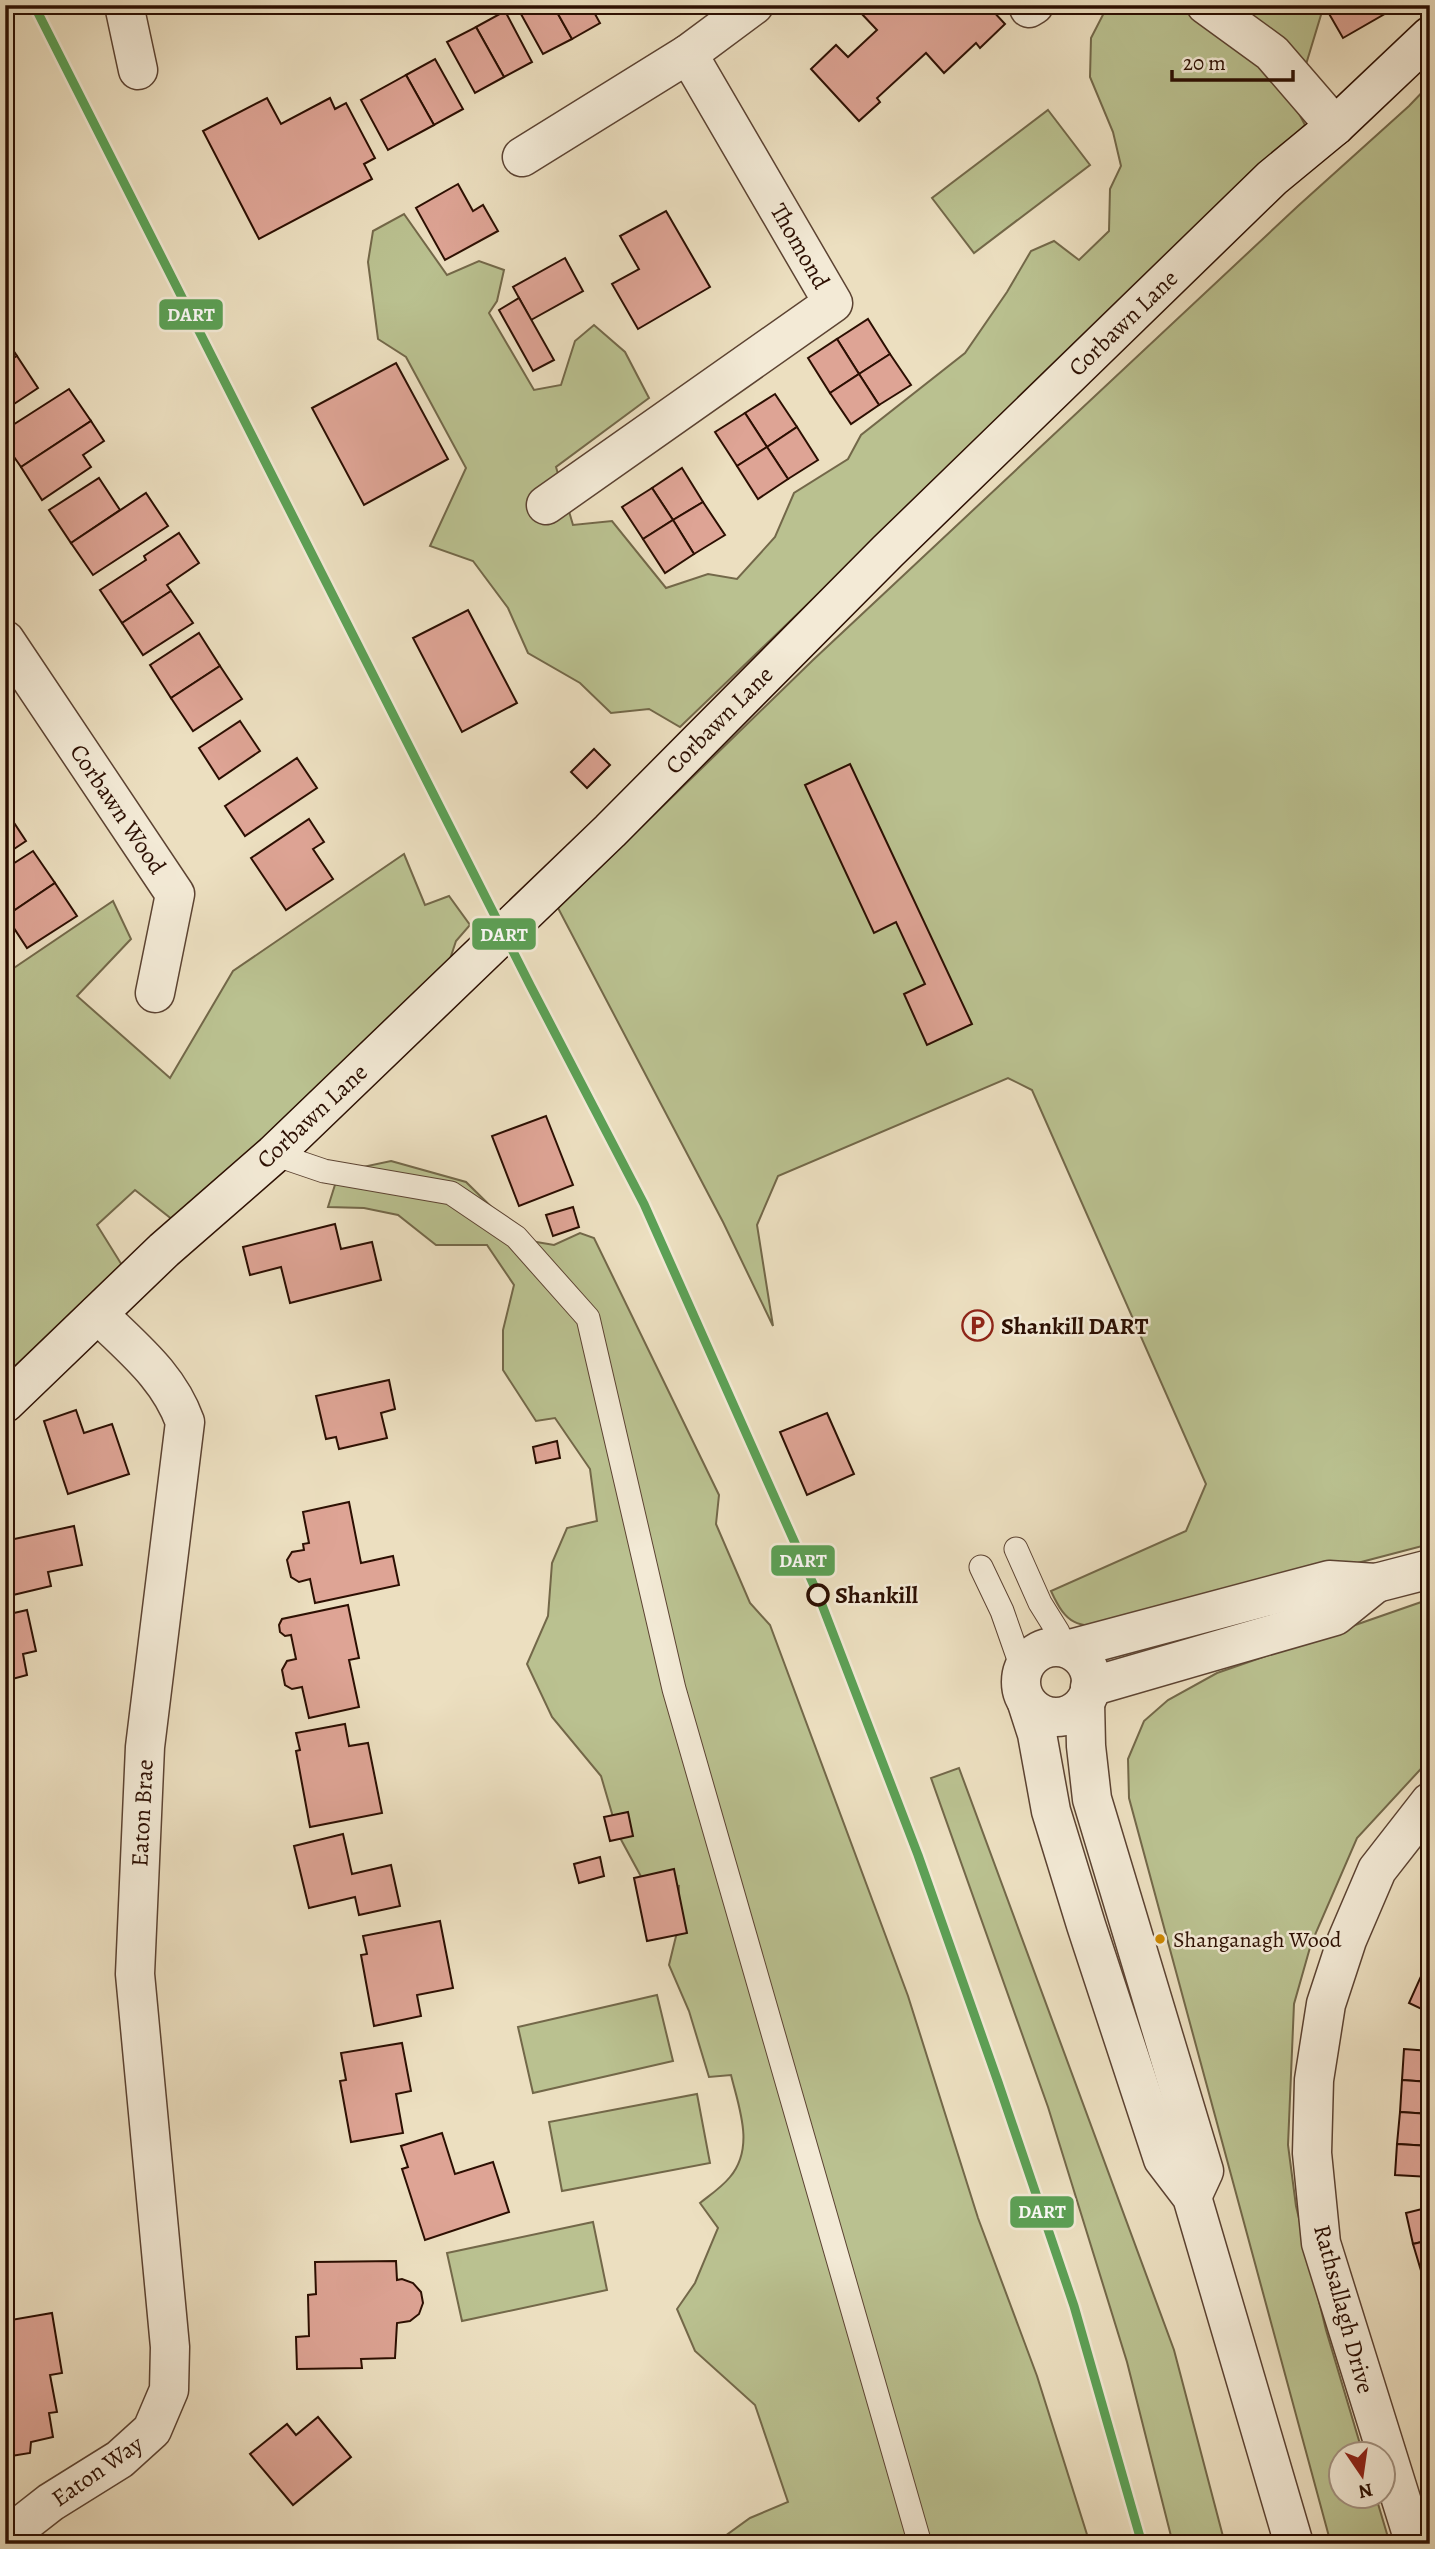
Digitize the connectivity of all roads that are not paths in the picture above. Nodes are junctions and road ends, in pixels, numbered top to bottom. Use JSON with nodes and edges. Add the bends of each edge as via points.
{"nodes":[{"id":1,"x":124,"y":5,"type":"edge"},
{"id":2,"x":754,"y":5,"type":"edge"},
{"id":3,"x":1028,"y":5,"type":"edge"},
{"id":4,"x":1034,"y":5,"type":"edge"},
{"id":5,"x":1206,"y":5,"type":"edge"},
{"id":6,"x":1430,"y":36,"type":"edge"},
{"id":7,"x":688,"y":54,"type":"junction"},
{"id":8,"x":138,"y":70,"type":"dead end"},
{"id":9,"x":1335,"y":126,"type":"junction"},
{"id":10,"x":522,"y":157,"type":"dead end"},
{"id":11,"x":546,"y":505,"type":"dead end"},
{"id":12,"x":5,"y":640,"type":"edge"},
{"id":13,"x":155,"y":993,"type":"dead end"},
{"id":14,"x":274,"y":1154,"type":"junction"},
{"id":15,"x":98,"y":1314,"type":"junction"},
{"id":16,"x":5,"y":1403,"type":"edge"},
{"id":17,"x":1016,"y":1549,"type":"dead end"},
{"id":18,"x":981,"y":1567,"type":"dead end"},
{"id":19,"x":1430,"y":1569,"type":"edge"},
{"id":20,"x":1376,"y":1583,"type":"junction"},
{"id":21,"x":1065,"y":1648,"type":"junction"},
{"id":22,"x":1025,"y":1686,"type":"junction"},
{"id":23,"x":1088,"y":1695,"type":"junction"},
{"id":24,"x":1430,"y":1802,"type":"edge"},
{"id":25,"x":1192,"y":2197,"type":"junction"},
{"id":26,"x":170,"y":2347,"type":"joint"},
{"id":27,"x":5,"y":2538,"type":"edge"},
{"id":28,"x":920,"y":2544,"type":"edge"},
{"id":29,"x":1294,"y":2544,"type":"edge"},
{"id":30,"x":1415,"y":2544,"type":"edge"}],
"edges":[{"from":1,"to":8,"type":"street"},
{"from":2,"to":7,"type":"street"},
{"from":3,"to":4,"type":"street"},
{"from":5,"to":9,"type":"street","via":[[1272,53]]},
{"from":6,"to":9,"type":"street","name":"Corbawn Lane"},
{"from":7,"to":10,"type":"street"},
{"from":7,"to":11,"type":"street","name":"Thomond","via":[[833,303]]},
{"from":9,"to":14,"type":"street","name":"Corbawn Lane","via":[[1272,178]]},
{"from":12,"to":13,"type":"street","name":"Corbawn Wood","via":[[175,894]]},
{"from":14,"to":15,"type":"street","name":"Corbawn Lane"},
{"from":14,"to":28,"type":"lane","via":[[324,1171],[451,1193],[516,1237],[588,1318],[674,1689]]},
{"from":15,"to":16,"type":"street","name":"Corbawn Lane"},
{"from":15,"to":26,"type":"street","name":"Eaton Brae","via":[[163,1378],[185,1422],[145,1747],[135,1974]]},
{"from":17,"to":21,"type":"lane"},
{"from":18,"to":22,"type":"lane","via":[[999,1602]]},
{"from":19,"to":20,"type":"street"},
{"from":20,"to":21,"type":"street","via":[[1329,1580]]},
{"from":20,"to":23,"type":"street","via":[[1335,1616]]},
{"from":21,"to":22,"type":"street","via":[[1032,1654]]},
{"from":21,"to":23,"type":"street","via":[[1090,1671]]},
{"from":22,"to":23,"type":"street","via":[[1035,1712],[1059,1717],[1069,1715]]},
{"from":22,"to":25,"type":"street","via":[[1051,1811],[1086,1925],[1163,2159]]},
{"from":23,"to":25,"type":"street","via":[[1086,1746],[1092,1799],[1204,2171]]},
{"from":24,"to":30,"type":"street","name":"Rathsallagh Drive","via":[[1377,1870],[1347,1940],[1326,2004],[1316,2067],[1312,2153],[1321,2243]]},
{"from":25,"to":29,"type":"street"},
{"from":26,"to":27,"type":"street","name":"Eaton Way","via":[[169,2390],[152,2430],[120,2459],[51,2502]]}]}
